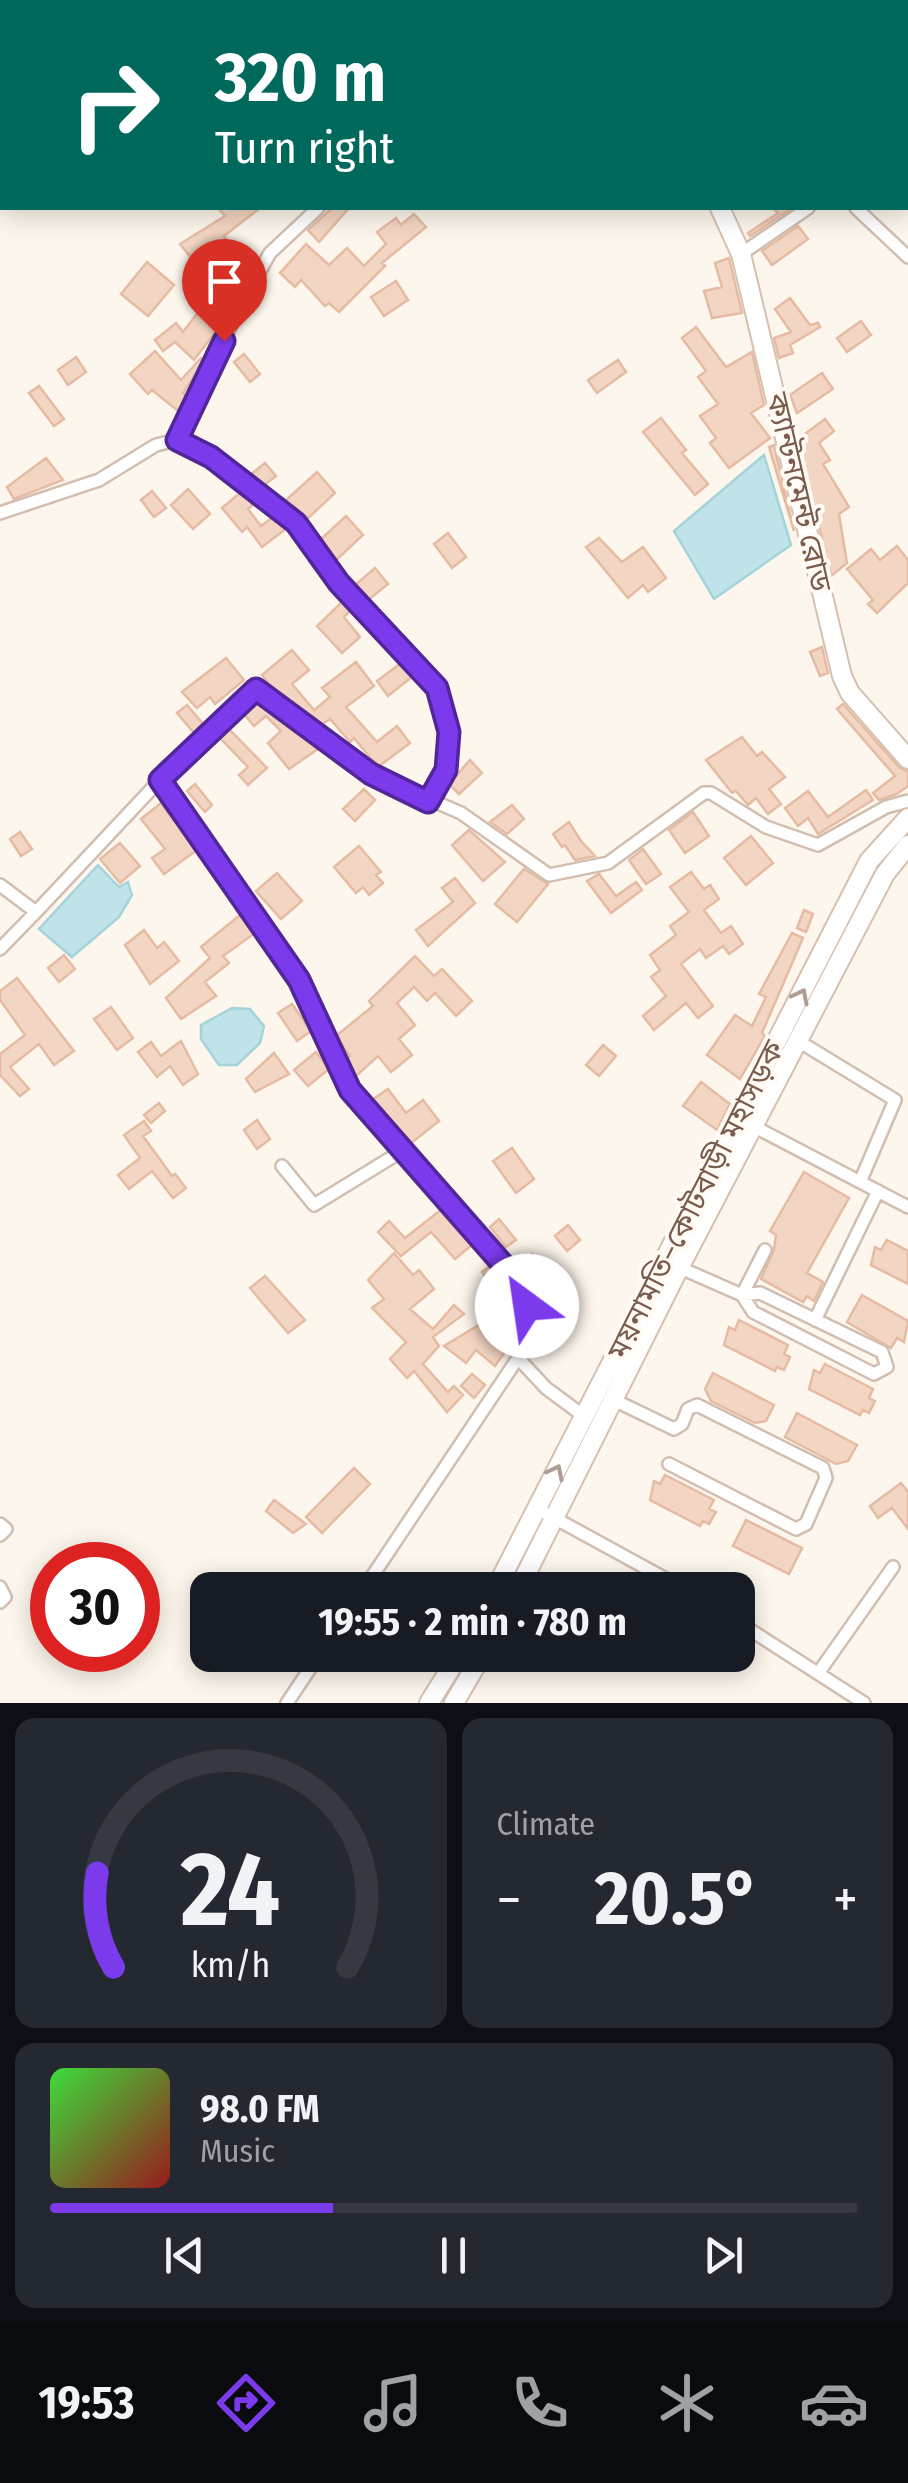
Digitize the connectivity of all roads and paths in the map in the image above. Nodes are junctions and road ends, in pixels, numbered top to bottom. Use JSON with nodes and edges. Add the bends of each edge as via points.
{"nodes":[{"id":1,"x":316,"y":210,"type":"edge"},
{"id":2,"x":721,"y":210,"type":"edge"},
{"id":3,"x":805,"y":210,"type":"edge"},
{"id":4,"x":858,"y":210,"type":"edge"},
{"id":5,"x":741,"y":254,"type":"junction"},
{"id":6,"x":908,"y":257,"type":"edge"},
{"id":7,"x":177,"y":440,"type":"junction"},
{"id":8,"x":0,"y":513,"type":"edge"},
{"id":9,"x":908,"y":758,"type":"edge"},
{"id":10,"x":160,"y":780,"type":"junction"},
{"id":11,"x":908,"y":801,"type":"edge"},
{"id":12,"x":428,"y":802,"type":"junction"},
{"id":13,"x":908,"y":818,"type":"edge"},
{"id":14,"x":908,"y":845,"type":"edge"},
{"id":15,"x":0,"y":885,"type":"edge"},
{"id":16,"x":36,"y":912,"type":"junction"},
{"id":17,"x":0,"y":949,"type":"edge"},
{"id":18,"x":800,"y":1042,"type":"junction"},
{"id":19,"x":754,"y":1127,"type":"junction"},
{"id":20,"x":402,"y":1151,"type":"junction"},
{"id":21,"x":282,"y":1166,"type":"dead end"},
{"id":22,"x":860,"y":1182,"type":"junction"},
{"id":23,"x":878,"y":1191,"type":"junction"},
{"id":24,"x":908,"y":1207,"type":"edge"},
{"id":25,"x":765,"y":1250,"type":"dead end"},
{"id":26,"x":672,"y":1264,"type":"junction"},
{"id":27,"x":742,"y":1296,"type":"junction"},
{"id":28,"x":815,"y":1320,"type":"junction"},
{"id":29,"x":518,"y":1358,"type":"junction"},
{"id":30,"x":614,"y":1400,"type":"junction"},
{"id":31,"x":584,"y":1417,"type":"junction"},
{"id":32,"x":669,"y":1464,"type":"dead end"},
{"id":33,"x":538,"y":1509,"type":"junction"},
{"id":34,"x":556,"y":1518,"type":"junction"},
{"id":35,"x":0,"y":1524,"type":"edge"},
{"id":36,"x":0,"y":1534,"type":"edge"},
{"id":37,"x":894,"y":1567,"type":"dead end"},
{"id":38,"x":375,"y":1572,"type":"edge"},
{"id":39,"x":505,"y":1572,"type":"edge"},
{"id":40,"x":528,"y":1572,"type":"edge"},
{"id":41,"x":654,"y":1572,"type":"edge"},
{"id":42,"x":0,"y":1587,"type":"edge"},
{"id":43,"x":0,"y":1602,"type":"edge"},
{"id":44,"x":755,"y":1632,"type":"edge"},
{"id":45,"x":309,"y":1672,"type":"edge"},
{"id":46,"x":448,"y":1672,"type":"edge"},
{"id":47,"x":472,"y":1672,"type":"edge"},
{"id":48,"x":819,"y":1672,"type":"junction"},
{"id":49,"x":288,"y":1703,"type":"edge"},
{"id":50,"x":429,"y":1703,"type":"edge"},
{"id":51,"x":454,"y":1703,"type":"edge"},
{"id":52,"x":864,"y":1703,"type":"edge"}],
"edges":[{"from":1,"to":7,"type":"street","via":[[270,253]]},
{"from":2,"to":5,"type":"main road","name":"ক্যান্টনমেন্ট রোড"},
{"from":3,"to":5,"type":"street"},
{"from":4,"to":6,"type":"street"},
{"from":5,"to":9,"type":"main road","name":"ক্যান্টনমেন্ট রোড","via":[[842,676]]},
{"from":7,"to":8,"type":"street","via":[[156,444],[98,480]]},
{"from":7,"to":12,"type":"street","via":[[211,457],[296,523],[339,583],[437,688],[449,732],[446,770]]},
{"from":10,"to":12,"type":"street","via":[[256,689],[371,774]]},
{"from":10,"to":16,"type":"street"},
{"from":10,"to":20,"type":"street","via":[[299,980],[350,1090]]},
{"from":11,"to":12,"type":"street","via":[[818,845],[766,827],[704,793],[608,863],[549,875],[461,813]]},
{"from":26,"to":13,"type":"main road","name":"ময়নামতি–কোটবাড়ী মহাসড়ক","one_way":true,"via":[[869,861]]},
{"from":14,"to":18,"type":"main road","name":"ময়নামতি–কোটবাড়ী মহাসড়ক","via":[[885,874]]},
{"from":15,"to":16,"type":"street"},
{"from":16,"to":17,"type":"street"},
{"from":18,"to":19,"type":"main road","name":"ময়নামতি–কোটবাড়ী মহাসড়ক"},
{"from":18,"to":22,"type":"street","via":[[895,1100]]},
{"from":19,"to":22,"type":"street"},
{"from":19,"to":26,"type":"main road","name":"ময়নামতি–কোটবাড়ী মহাসড়ক"},
{"from":20,"to":21,"type":"street","via":[[314,1205]]},
{"from":20,"to":29,"type":"street","via":[[520,1284],[527,1306]]},
{"from":22,"to":23,"type":"street"},
{"from":23,"to":24,"type":"street"},
{"from":23,"to":28,"type":"street"},
{"from":25,"to":27,"type":"street"},
{"from":26,"to":27,"type":"street"},
{"from":26,"to":30,"type":"main road","name":"ময়নামতি–কোটবাড়ী মহাসড়ক"},
{"from":26,"to":31,"type":"main road","name":"ময়নামতি–কোটবাড়ী মহাসড়ক"},
{"from":27,"to":28,"type":"street","via":[[760,1292]]},
{"from":27,"to":28,"type":"street","via":[[753,1312],[874,1374],[887,1367],[882,1352]]},
{"from":29,"to":31,"type":"street"},
{"from":29,"to":38,"type":"street"},
{"from":30,"to":32,"type":"street","via":[[674,1430],[697,1405],[823,1468],[826,1478],[806,1524],[796,1529]]},
{"from":30,"to":34,"type":"main road","name":"ময়নামতি–কোটবাড়ী মহাসড়ক"},
{"from":33,"to":31,"type":"main road","name":"ময়নামতি–কোটবাড়ী মহাসড়ক","one_way":true},
{"from":33,"to":34,"type":"street"},
{"from":33,"to":39,"type":"main road","name":"ময়নামতি–কোটবাড়ী মহাসড়ক"},
{"from":34,"to":40,"type":"main road","name":"ময়নামতি–কোটবাড়ী মহাসড়ক"},
{"from":34,"to":41,"type":"street"},
{"from":35,"to":36,"type":"street","via":[[6,1529]]},
{"from":37,"to":48,"type":"street"},
{"from":42,"to":43,"type":"street"},
{"from":44,"to":48,"type":"street"},
{"from":45,"to":49,"type":"street"},
{"from":46,"to":50,"type":"main road"},
{"from":47,"to":51,"type":"main road"},
{"from":48,"to":52,"type":"street"}]}
